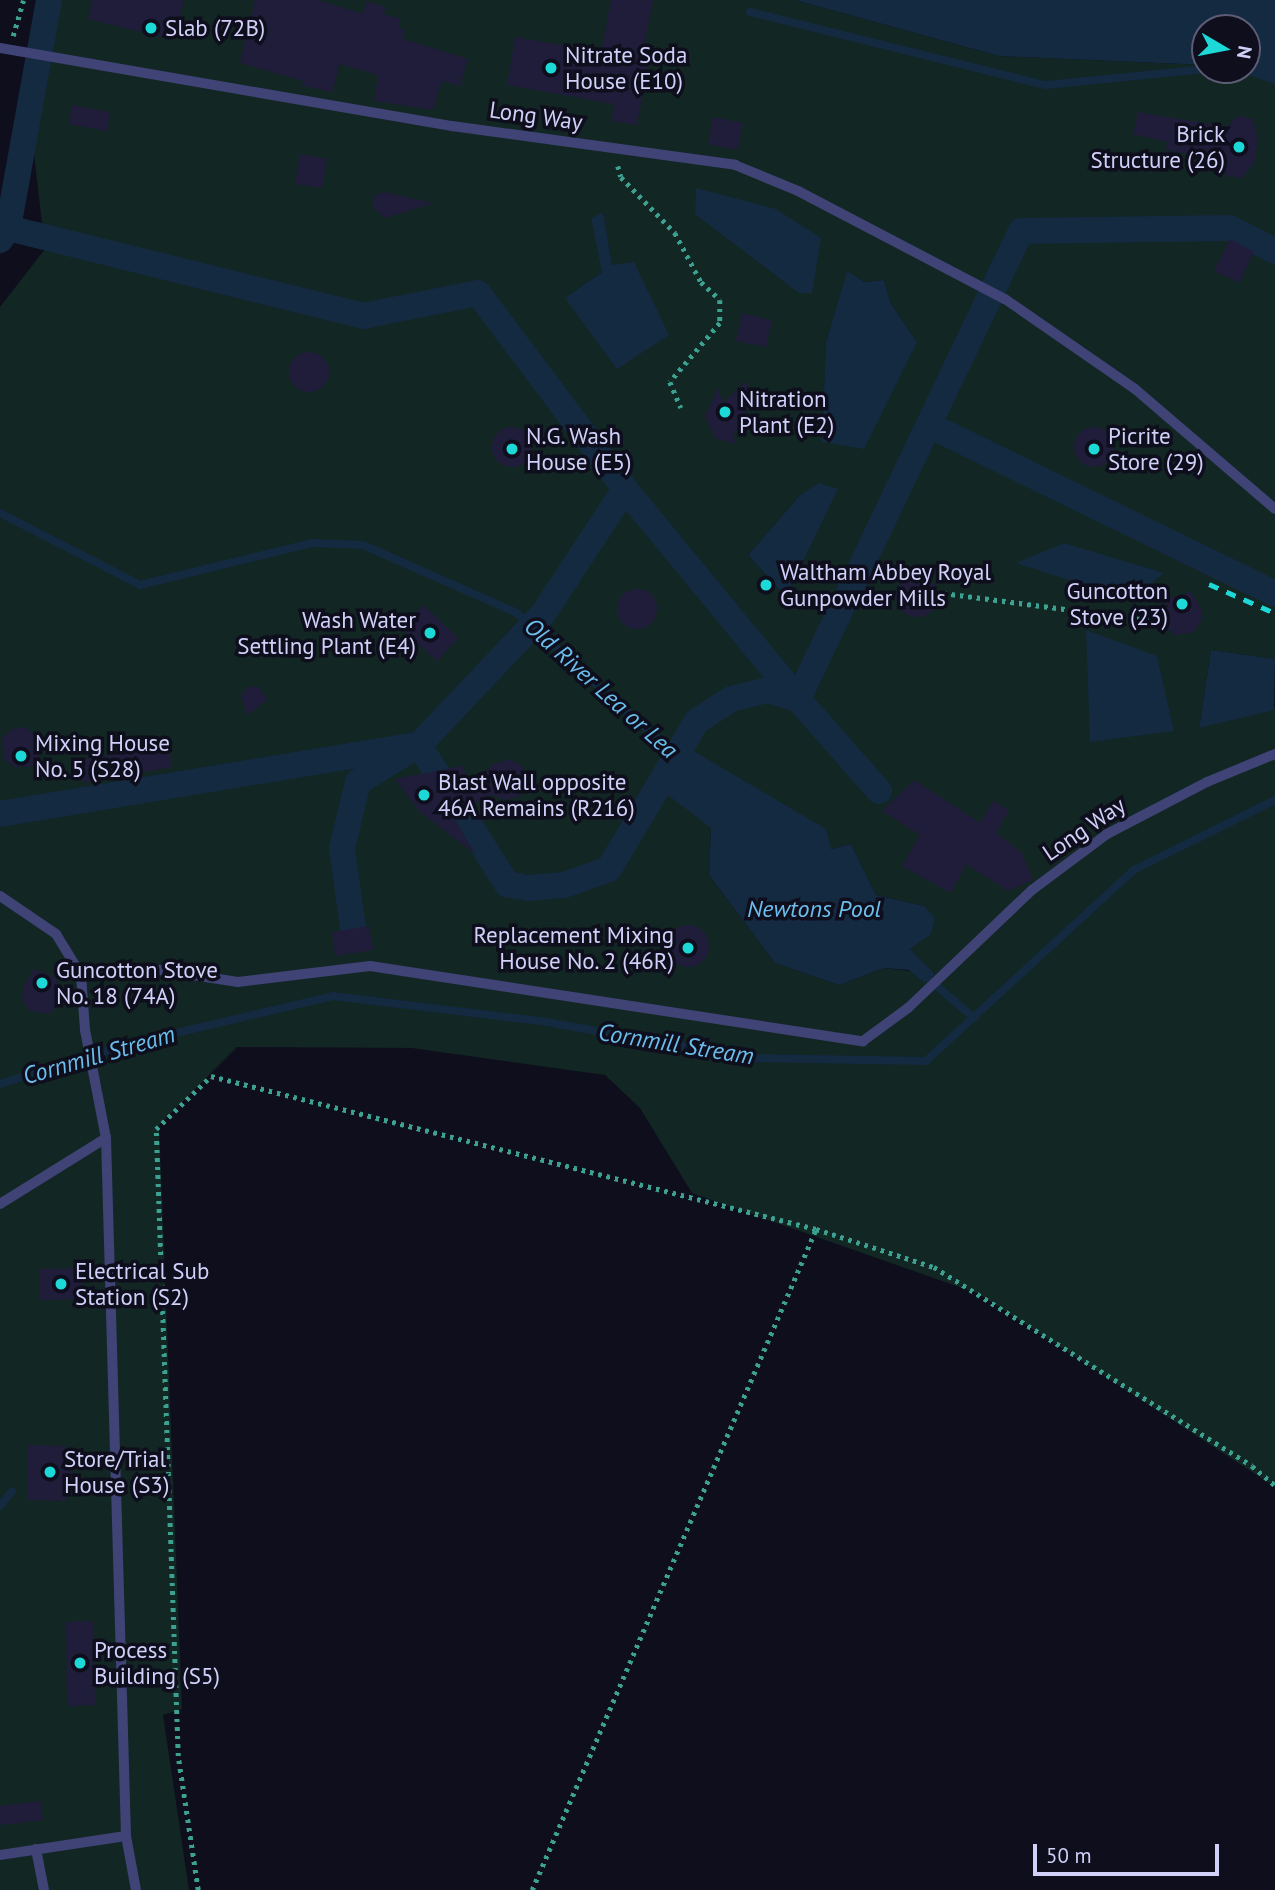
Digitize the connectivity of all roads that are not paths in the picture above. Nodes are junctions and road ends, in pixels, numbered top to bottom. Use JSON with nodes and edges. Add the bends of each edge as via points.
{"nodes":[{"id":1,"x":5,"y":49,"type":"edge"},
{"id":2,"x":1275,"y":509,"type":"edge"},
{"id":3,"x":1275,"y":754,"type":"edge"},
{"id":4,"x":0,"y":895,"type":"edge"},
{"id":5,"x":81,"y":975,"type":"junction"},
{"id":6,"x":106,"y":1138,"type":"junction"},
{"id":7,"x":0,"y":1205,"type":"edge"},
{"id":8,"x":126,"y":1836,"type":"junction"},
{"id":9,"x":36,"y":1849,"type":"junction"},
{"id":10,"x":0,"y":1855,"type":"edge"},
{"id":11,"x":44,"y":1890,"type":"edge"},
{"id":12,"x":136,"y":1890,"type":"edge"}],
"edges":[{"from":1,"to":2,"type":"lane","name":"Long Way","via":[[452,126],[735,165],[798,191],[1004,299],[1135,389]]},
{"from":3,"to":5,"type":"lane","name":"Long Way","via":[[1207,782],[1107,834],[1032,890],[863,1041],[370,966],[238,982],[160,970]]},
{"from":4,"to":5,"type":"lane","via":[[56,934]]},
{"from":5,"to":6,"type":"lane"},
{"from":6,"to":7,"type":"lane"},
{"from":6,"to":8,"type":"lane"},
{"from":8,"to":9,"type":"lane"},
{"from":8,"to":12,"type":"lane"},
{"from":9,"to":10,"type":"lane"},
{"from":9,"to":11,"type":"lane"}]}
